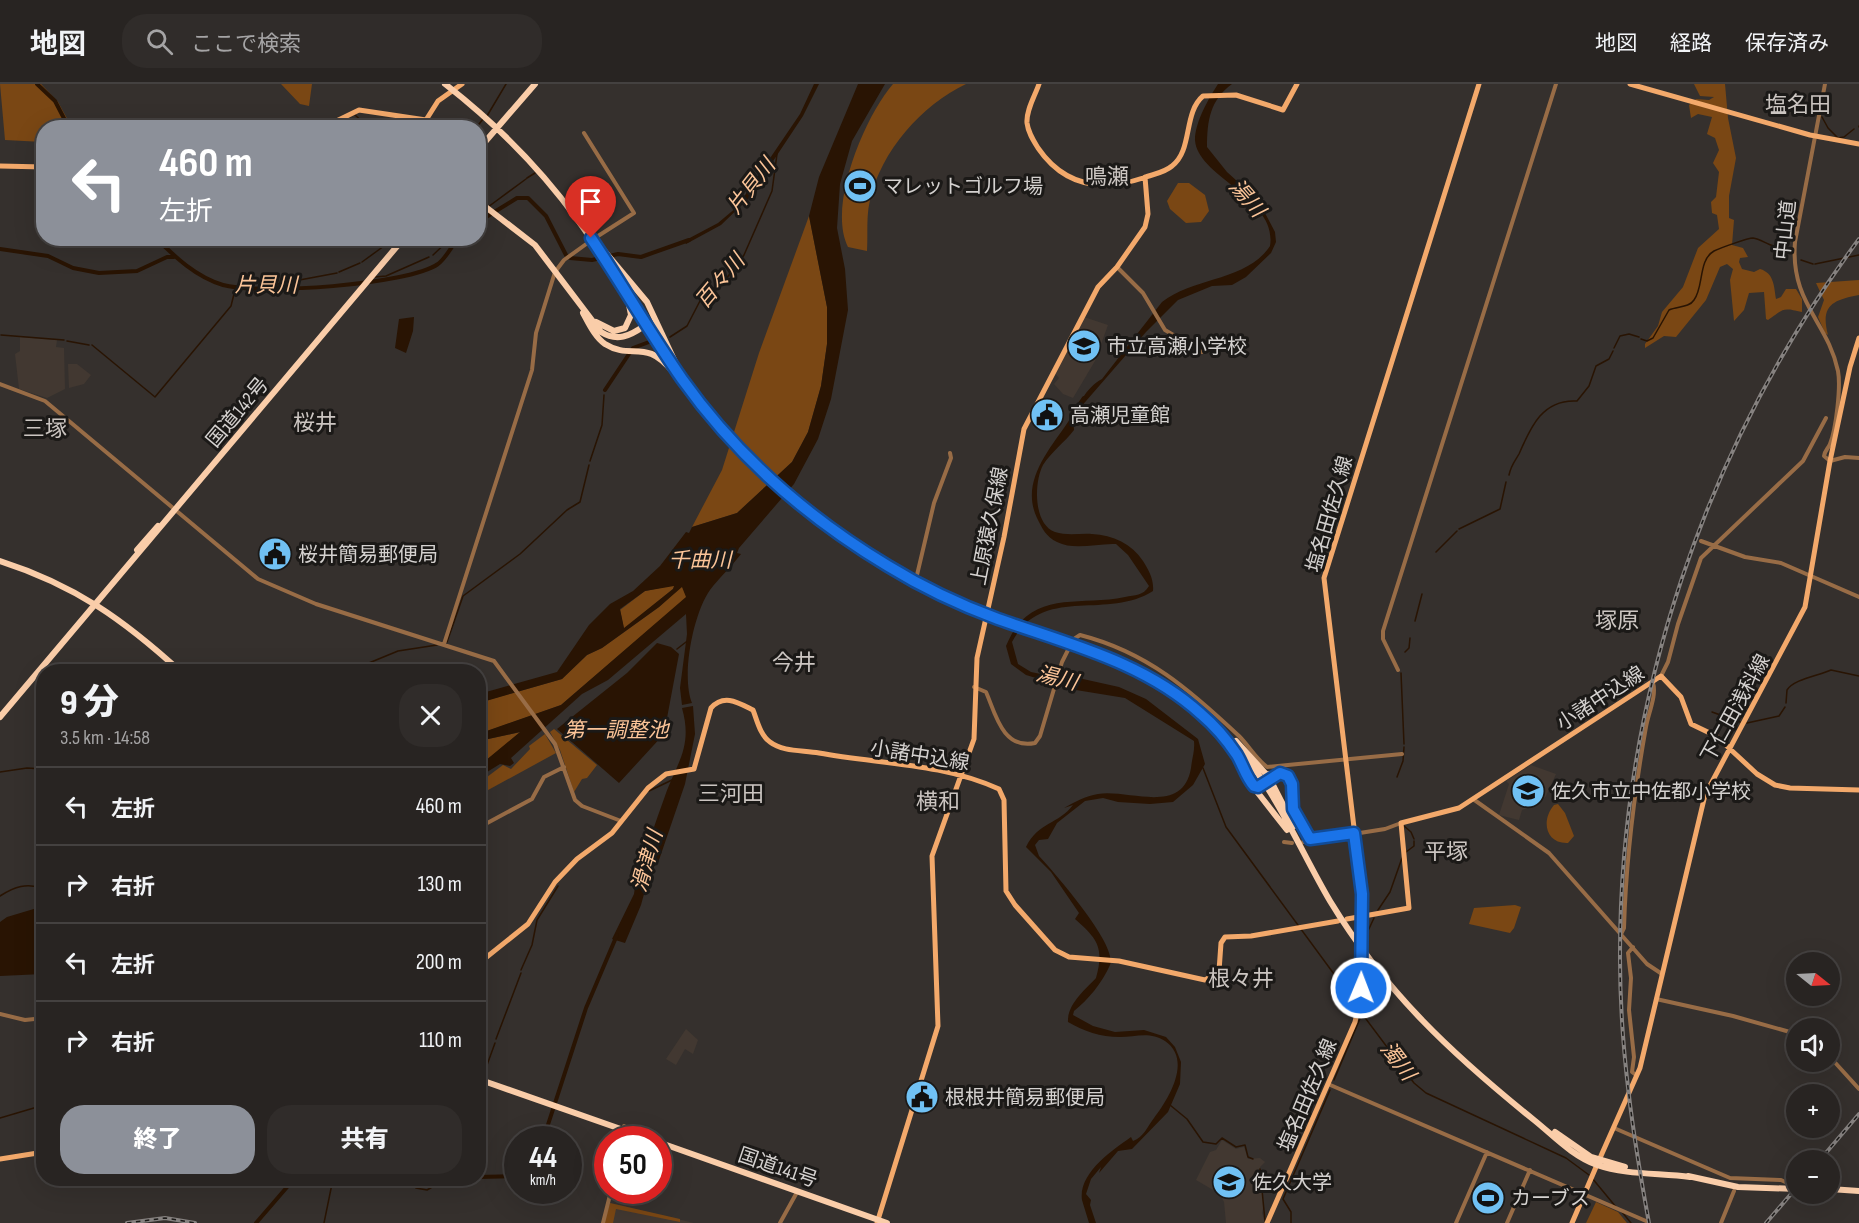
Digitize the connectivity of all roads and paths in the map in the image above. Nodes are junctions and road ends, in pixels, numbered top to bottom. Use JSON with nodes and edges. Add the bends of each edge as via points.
{"nodes":[{"id":1,"x":445,"y":84,"type":"edge"},
{"id":2,"x":462,"y":84,"type":"edge"},
{"id":3,"x":532,"y":84,"type":"edge"},
{"id":4,"x":1039,"y":84,"type":"edge"},
{"id":5,"x":1297,"y":84,"type":"edge"},
{"id":6,"x":1479,"y":84,"type":"edge"},
{"id":7,"x":1556,"y":84,"type":"edge"},
{"id":8,"x":1630,"y":84,"type":"edge"},
{"id":9,"x":1825,"y":84,"type":"edge"},
{"id":10,"x":339,"y":120,"type":"edge"},
{"id":11,"x":426,"y":120,"type":"edge"},
{"id":12,"x":426,"y":120,"type":"edge"},
{"id":13,"x":584,"y":133,"type":"dead end"},
{"id":14,"x":486,"y":136,"type":"edge"},
{"id":15,"x":1815,"y":136,"type":"junction"},
{"id":16,"x":486,"y":140,"type":"edge"},
{"id":17,"x":1859,"y":144,"type":"edge"},
{"id":18,"x":0,"y":166,"type":"edge"},
{"id":19,"x":36,"y":167,"type":"edge"},
{"id":20,"x":1144,"y":177,"type":"junction"},
{"id":21,"x":486,"y":207,"type":"edge"},
{"id":22,"x":568,"y":207,"type":"junction"},
{"id":23,"x":592,"y":239,"type":"junction"},
{"id":24,"x":393,"y":246,"type":"edge"},
{"id":25,"x":397,"y":246,"type":"edge"},
{"id":26,"x":600,"y":251,"type":"junction"},
{"id":27,"x":609,"y":264,"type":"junction"},
{"id":28,"x":1117,"y":267,"type":"junction"},
{"id":29,"x":372,"y":274,"type":"junction"},
{"id":30,"x":582,"y":309,"type":"junction"},
{"id":31,"x":648,"y":325,"type":"junction"},
{"id":32,"x":1859,"y":338,"type":"edge"},
{"id":33,"x":1202,"y":352,"type":"dead end"},
{"id":34,"x":0,"y":384,"type":"edge"},
{"id":35,"x":702,"y":405,"type":"junction"},
{"id":36,"x":1826,"y":418,"type":"dead end"},
{"id":37,"x":950,"y":453,"type":"dead end"},
{"id":38,"x":1859,"y":458,"type":"edge"},
{"id":39,"x":1830,"y":461,"type":"junction"},
{"id":40,"x":175,"y":508,"type":"junction"},
{"id":41,"x":1701,"y":542,"type":"dead end"},
{"id":42,"x":1713,"y":545,"type":"junction"},
{"id":43,"x":0,"y":563,"type":"edge"},
{"id":44,"x":917,"y":575,"type":"dead end"},
{"id":45,"x":1811,"y":578,"type":"junction"},
{"id":46,"x":1859,"y":597,"type":"edge"},
{"id":47,"x":94,"y":604,"type":"junction"},
{"id":48,"x":1074,"y":639,"type":"dead end"},
{"id":49,"x":444,"y":644,"type":"junction"},
{"id":50,"x":1069,"y":648,"type":"dead end"},
{"id":51,"x":44,"y":664,"type":"edge"},
{"id":52,"x":169,"y":664,"type":"edge"},
{"id":53,"x":1398,"y":670,"type":"dead end"},
{"id":54,"x":36,"y":674,"type":"edge"},
{"id":55,"x":1661,"y":676,"type":"junction"},
{"id":56,"x":1653,"y":683,"type":"junction"},
{"id":57,"x":974,"y":687,"type":"junction"},
{"id":58,"x":1191,"y":705,"type":"junction"},
{"id":59,"x":1202,"y":714,"type":"junction"},
{"id":60,"x":0,"y":717,"type":"edge"},
{"id":61,"x":1730,"y":749,"type":"junction"},
{"id":62,"x":1402,"y":754,"type":"dead end"},
{"id":63,"x":1345,"y":759,"type":"junction"},
{"id":64,"x":564,"y":767,"type":"junction"},
{"id":65,"x":961,"y":774,"type":"junction"},
{"id":66,"x":1276,"y":775,"type":"junction"},
{"id":67,"x":1258,"y":787,"type":"junction"},
{"id":68,"x":1859,"y":790,"type":"edge"},
{"id":69,"x":1473,"y":799,"type":"junction"},
{"id":70,"x":621,"y":821,"type":"junction"},
{"id":71,"x":1401,"y":823,"type":"junction"},
{"id":72,"x":486,"y":824,"type":"edge"},
{"id":73,"x":1354,"y":833,"type":"junction"},
{"id":74,"x":1305,"y":840,"type":"joint"},
{"id":75,"x":1319,"y":881,"type":"junction"},
{"id":76,"x":1363,"y":917,"type":"junction"},
{"id":77,"x":1347,"y":919,"type":"dead end"},
{"id":78,"x":1338,"y":921,"type":"dead end"},
{"id":79,"x":1621,"y":934,"type":"junction"},
{"id":80,"x":1633,"y":947,"type":"junction"},
{"id":81,"x":486,"y":960,"type":"edge"},
{"id":82,"x":1662,"y":974,"type":"junction"},
{"id":83,"x":1656,"y":999,"type":"junction"},
{"id":84,"x":0,"y":1014,"type":"edge"},
{"id":85,"x":36,"y":1018,"type":"edge"},
{"id":86,"x":1786,"y":1031,"type":"edge"},
{"id":87,"x":1840,"y":1068,"type":"edge"},
{"id":88,"x":1637,"y":1076,"type":"junction"},
{"id":89,"x":486,"y":1083,"type":"edge"},
{"id":90,"x":1328,"y":1084,"type":"junction"},
{"id":91,"x":1859,"y":1089,"type":"edge"},
{"id":92,"x":607,"y":1126,"type":"edge"},
{"id":93,"x":1614,"y":1128,"type":"junction"},
{"id":94,"x":672,"y":1149,"type":"edge"},
{"id":95,"x":672,"y":1149,"type":"edge"},
{"id":96,"x":1487,"y":1152,"type":"junction"},
{"id":97,"x":36,"y":1153,"type":"edge"},
{"id":98,"x":1600,"y":1158,"type":"dead end"},
{"id":99,"x":0,"y":1159,"type":"edge"},
{"id":100,"x":1596,"y":1167,"type":"dead end"},
{"id":101,"x":1530,"y":1170,"type":"junction"},
{"id":102,"x":1786,"y":1182,"type":"edge"},
{"id":103,"x":1786,"y":1189,"type":"edge"},
{"id":104,"x":1840,"y":1190,"type":"edge"},
{"id":105,"x":1734,"y":1191,"type":"dead end"},
{"id":106,"x":1859,"y":1191,"type":"edge"},
{"id":107,"x":1585,"y":1193,"type":"junction"},
{"id":108,"x":795,"y":1194,"type":"junction"},
{"id":109,"x":608,"y":1204,"type":"edge"},
{"id":110,"x":1646,"y":1221,"type":"dead end"},
{"id":111,"x":877,"y":1222,"type":"edge"},
{"id":112,"x":603,"y":1223,"type":"edge"},
{"id":113,"x":780,"y":1223,"type":"edge"},
{"id":114,"x":887,"y":1223,"type":"edge"},
{"id":115,"x":1267,"y":1223,"type":"edge"},
{"id":116,"x":1456,"y":1223,"type":"edge"},
{"id":117,"x":1507,"y":1223,"type":"edge"},
{"id":118,"x":1572,"y":1223,"type":"edge"},
{"id":119,"x":1721,"y":1223,"type":"edge"}],
"edges":[{"from":1,"to":22,"type":"highway","via":[[501,132]]},
{"from":2,"to":11,"type":"main road","via":[[438,102]]},
{"from":3,"to":14,"type":"highway"},
{"from":3,"to":16,"type":"highway"},
{"from":4,"to":20,"type":"main road","via":[[1028,114],[1028,127],[1054,169],[1082,181],[1111,186]]},
{"from":5,"to":20,"type":"main road","via":[[1283,110],[1239,96],[1206,95],[1196,106],[1177,161],[1168,169]]},
{"from":6,"to":63,"type":"main road","name":"塩名田佐久線","via":[[1324,578]]},
{"from":7,"to":53,"type":"street","via":[[1383,632]]},
{"from":8,"to":15,"type":"main road"},
{"from":9,"to":15,"type":"street","name":"中山道"},
{"from":10,"to":12,"type":"main road","via":[[359,111]]},
{"from":13,"to":23,"type":"street","via":[[634,213]]},
{"from":15,"to":17,"type":"main road"},
{"from":15,"to":39,"type":"street","name":"中山道","via":[[1795,242],[1795,264],[1801,293],[1837,369],[1839,386],[1833,428],[1824,453]]},
{"from":18,"to":19,"type":"main road"},
{"from":20,"to":28,"type":"main road","name":"上原猿久保線","via":[[1146,223]]},
{"from":21,"to":30,"type":"highway","via":[[529,240]]},
{"from":22,"to":23,"type":"highway"},
{"from":22,"to":26,"type":"highway"},
{"from":23,"to":26,"type":"highway"},
{"from":23,"to":49,"type":"street","via":[[564,260],[552,279],[536,333],[531,370]]},
{"from":24,"to":29,"type":"highway","name":"国道142号"},
{"from":25,"to":29,"type":"highway","name":"国道142号"},
{"from":26,"to":27,"type":"highway"},
{"from":27,"to":30,"type":"highway","via":[[628,300],[630,321],[623,329],[610,331]]},
{"from":27,"to":31,"type":"highway","via":[[644,298],[655,316]]},
{"from":27,"to":35,"type":"highway"},
{"from":28,"to":33,"type":"street","via":[[1141,290],[1163,326]]},
{"from":28,"to":57,"type":"main road","name":"上原猿久保線","via":[[1098,287],[1025,425]]},
{"from":29,"to":40,"type":"highway","name":"国道142号"},
{"from":30,"to":31,"type":"highway","via":[[597,330],[611,339],[628,338]]},
{"from":30,"to":35,"type":"highway","via":[[603,342],[661,358]]},
{"from":31,"to":35,"type":"highway","via":[[659,323],[672,356]]},
{"from":32,"to":39,"type":"main road","name":"下仁田浅科線"},
{"from":34,"to":40,"type":"street","via":[[45,401]]},
{"from":35,"to":58,"type":"highway","via":[[759,469],[838,534],[898,572],[944,596],[1128,666]]},
{"from":36,"to":42,"type":"street","via":[[1806,458]]},
{"from":37,"to":44,"type":"street"},
{"from":38,"to":39,"type":"street"},
{"from":39,"to":45,"type":"main road","name":"下仁田浅科線"},
{"from":40,"to":47,"type":"highway","name":"国道142号"},
{"from":40,"to":49,"type":"street","via":[[258,579],[313,603]]},
{"from":41,"to":42,"type":"street"},
{"from":42,"to":45,"type":"street","via":[[1745,557],[1778,562]]},
{"from":42,"to":55,"type":"street","via":[[1698,562]]},
{"from":43,"to":47,"type":"highway","via":[[59,583]]},
{"from":45,"to":46,"type":"street"},
{"from":45,"to":61,"type":"main road","name":"下仁田浅科線","via":[[1801,616]]},
{"from":47,"to":51,"type":"highway","name":"国道142号"},
{"from":47,"to":52,"type":"highway"},
{"from":48,"to":63,"type":"street","via":[[1080,635],[1112,644],[1166,672],[1267,767]]},
{"from":49,"to":64,"type":"street","via":[[489,658],[505,674],[557,748]]},
{"from":50,"to":57,"type":"street","via":[[1039,739],[1029,744],[1004,732],[986,692]]},
{"from":54,"to":60,"type":"highway","name":"国道142号"},
{"from":55,"to":56,"type":"main road","name":"小諸中込線"},
{"from":55,"to":61,"type":"main road","name":"小諸中込線","via":[[1681,697],[1691,724],[1712,733]]},
{"from":56,"to":69,"type":"main road","name":"小諸中込線"},
{"from":56,"to":79,"type":"street","via":[[1629,834]]},
{"from":57,"to":65,"type":"main road","name":"上原猿久保線","via":[[975,735]]},
{"from":58,"to":59,"type":"highway"},
{"from":58,"to":66,"type":"highway","via":[[1240,745],[1268,775]]},
{"from":59,"to":67,"type":"highway"},
{"from":59,"to":75,"type":"highway","via":[[1236,746],[1264,782]]},
{"from":61,"to":68,"type":"main road","name":"小諸中込線","via":[[1775,785]]},
{"from":61,"to":82,"type":"main road","name":"下仁田浅科線","via":[[1704,800]]},
{"from":62,"to":63,"type":"street"},
{"from":63,"to":73,"type":"main road","name":"塩名田佐久線"},
{"from":64,"to":70,"type":"street","via":[[578,803]]},
{"from":64,"to":72,"type":"street","via":[[544,777],[530,801]]},
{"from":65,"to":70,"type":"main road","name":"小諸中込線","via":[[780,747],[766,738],[753,710],[727,699],[711,708],[693,771],[662,777]]},
{"from":65,"to":78,"type":"main road","name":"小諸中込線","via":[[1002,793],[1005,884],[1009,898],[1058,952],[1069,957],[1112,960],[1205,980],[1220,968],[1220,946],[1225,937]]},
{"from":65,"to":111,"type":"main road","name":"上原猿久保線","via":[[932,856],[937,1029]]},
{"from":66,"to":67,"type":"highway"},
{"from":66,"to":74,"type":"highway","via":[[1291,779],[1293,809]]},
{"from":66,"to":75,"type":"highway","via":[[1272,783]]},
{"from":67,"to":75,"type":"highway","via":[[1258,794],[1279,817]]},
{"from":69,"to":71,"type":"main road","name":"小諸中込線","via":[[1450,812]]},
{"from":69,"to":79,"type":"street","via":[[1549,853]]},
{"from":70,"to":81,"type":"main road","via":[[566,870],[528,924]]},
{"from":71,"to":73,"type":"street"},
{"from":71,"to":76,"type":"main road","via":[[1409,909]]},
{"from":73,"to":74,"type":"street"},
{"from":73,"to":76,"type":"main road","name":"塩名田佐久線"},
{"from":75,"to":103,"type":"highway","via":[[1368,957],[1420,1021],[1493,1088],[1571,1150],[1594,1164],[1617,1170],[1690,1177],[1738,1187]]},
{"from":76,"to":77,"type":"main road"},
{"from":76,"to":90,"type":"main road","name":"塩名田佐久線","via":[[1359,1008]]},
{"from":79,"to":80,"type":"street"},
{"from":80,"to":82,"type":"street","via":[[1653,970]]},
{"from":80,"to":88,"type":"street","via":[[1628,955],[1629,1010],[1634,1046],[1632,1072]]},
{"from":82,"to":83,"type":"main road","name":"下仁田浅科線"},
{"from":83,"to":86,"type":"street"},
{"from":83,"to":88,"type":"main road","name":"下仁田浅科線"},
{"from":84,"to":85,"type":"street","via":[[25,1020]]},
{"from":87,"to":91,"type":"street"},
{"from":88,"to":93,"type":"main road","name":"下仁田浅科線"},
{"from":89,"to":92,"type":"highway"},
{"from":90,"to":96,"type":"street"},
{"from":90,"to":115,"type":"main road","name":"塩名田佐久線"},
{"from":93,"to":98,"type":"main road","name":"下仁田浅科線"},
{"from":93,"to":102,"type":"street","via":[[1739,1181]]},
{"from":94,"to":111,"type":"highway","name":"国道141号"},
{"from":95,"to":108,"type":"highway","name":"国道141号"},
{"from":96,"to":101,"type":"street"},
{"from":96,"to":116,"type":"street"},
{"from":97,"to":99,"type":"main road"},
{"from":100,"to":107,"type":"main road"},
{"from":101,"to":107,"type":"street"},
{"from":101,"to":117,"type":"street"},
{"from":104,"to":106,"type":"highway"},
{"from":105,"to":119,"type":"street"},
{"from":107,"to":110,"type":"street"},
{"from":107,"to":118,"type":"main road"},
{"from":108,"to":111,"type":"highway","name":"国道141号"},
{"from":108,"to":113,"type":"street"},
{"from":109,"to":112,"type":"street"},
{"from":111,"to":114,"type":"highway","name":"国道141号"}]}
